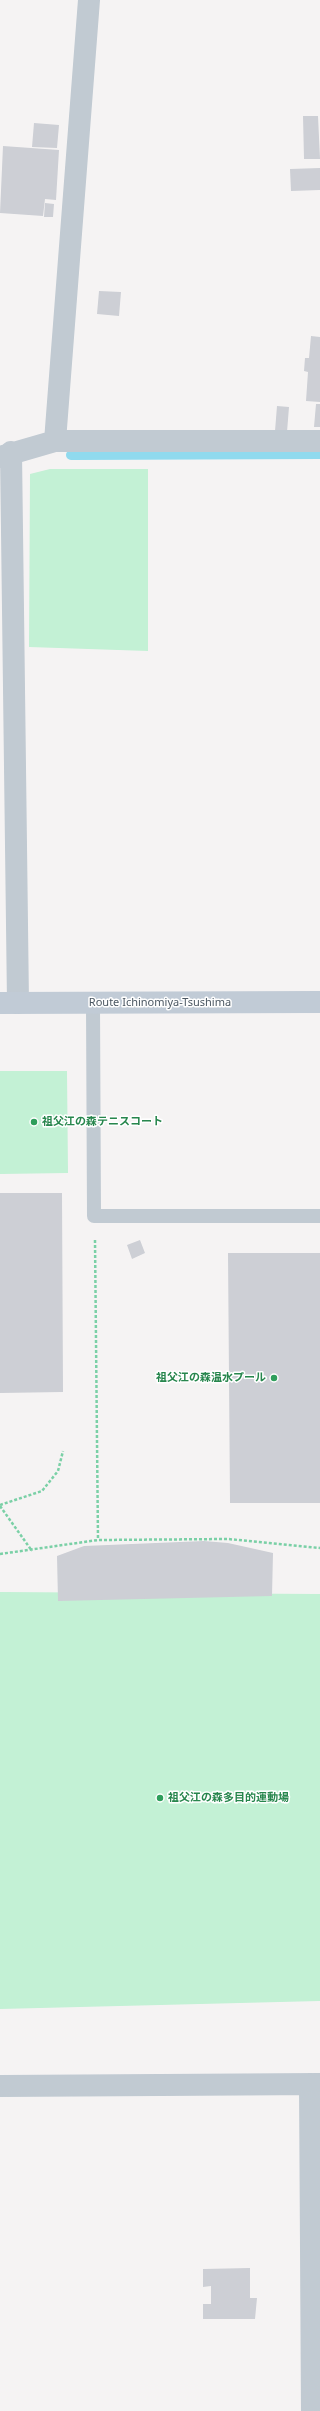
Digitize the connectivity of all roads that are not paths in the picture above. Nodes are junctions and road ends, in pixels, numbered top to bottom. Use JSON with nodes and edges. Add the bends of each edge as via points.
{"nodes":[{"id":1,"x":89,"y":0,"type":"edge"},
{"id":2,"x":55,"y":441,"type":"junction"},
{"id":3,"x":320,"y":441,"type":"edge"},
{"id":4,"x":5,"y":454,"type":"edge"},
{"id":5,"x":320,"y":1002,"type":"edge"},
{"id":6,"x":9,"y":1003,"type":"edge"},
{"id":7,"x":93,"y":1003,"type":"junction"},
{"id":8,"x":320,"y":1216,"type":"edge"},
{"id":9,"x":315,"y":2084,"type":"edge"},
{"id":10,"x":0,"y":2086,"type":"edge"},
{"id":11,"x":312,"y":2411,"type":"edge"}],
"edges":[{"from":1,"to":2,"type":"street"},
{"from":2,"to":3,"type":"street"},
{"from":2,"to":4,"type":"street"},
{"from":4,"to":6,"type":"street"},
{"from":5,"to":7,"type":"main road","name":"Route Ichinomiya-Tsushima"},
{"from":6,"to":7,"type":"main road","name":"Route Ichinomiya-Tsushima"},
{"from":7,"to":8,"type":"lane","via":[[94,1216]]},
{"from":9,"to":10,"type":"street"},
{"from":9,"to":11,"type":"street"}]}
